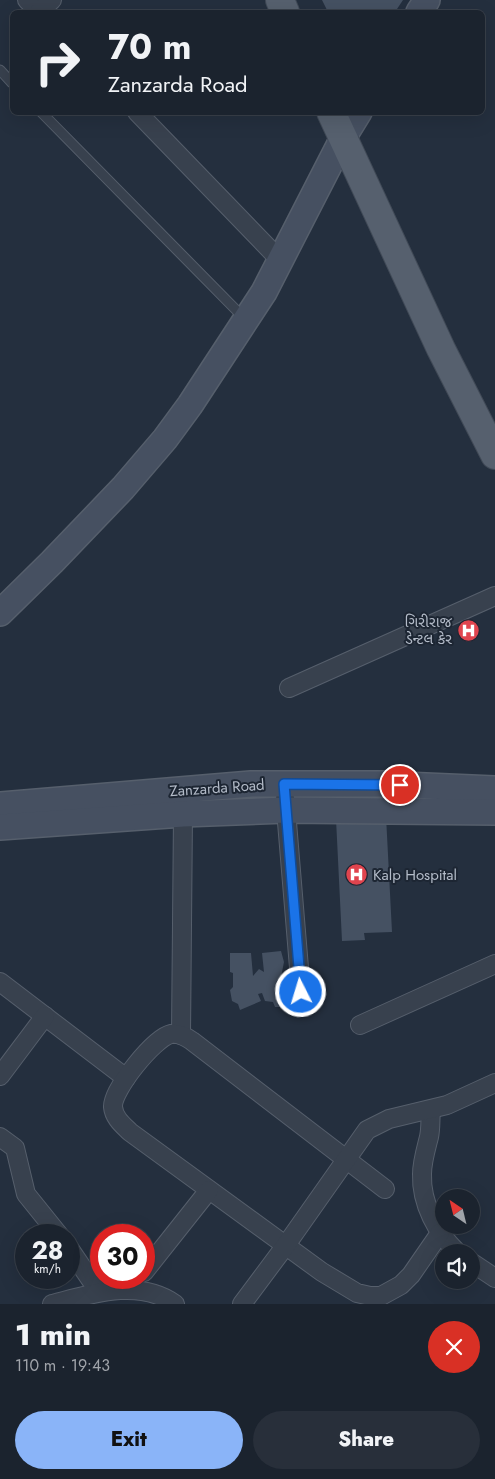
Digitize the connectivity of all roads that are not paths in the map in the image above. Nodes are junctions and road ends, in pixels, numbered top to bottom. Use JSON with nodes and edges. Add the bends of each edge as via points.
{"nodes":[{"id":1,"x":27,"y":0,"type":"edge"},
{"id":2,"x":52,"y":0,"type":"edge"},
{"id":3,"x":37,"y":10,"type":"edge"},
{"id":4,"x":41,"y":10,"type":"edge"},
{"id":5,"x":0,"y":70,"type":"edge"},
{"id":6,"x":10,"y":81,"type":"edge"},
{"id":7,"x":45,"y":115,"type":"edge"},
{"id":8,"x":140,"y":115,"type":"edge"},
{"id":9,"x":332,"y":115,"type":"edge"},
{"id":10,"x":357,"y":115,"type":"edge"},
{"id":11,"x":343,"y":138,"type":"junction"},
{"id":12,"x":280,"y":260,"type":"junction"},
{"id":13,"x":246,"y":320,"type":"junction"},
{"id":14,"x":495,"y":455,"type":"edge"},
{"id":15,"x":495,"y":596,"type":"edge"},
{"id":16,"x":0,"y":613,"type":"edge"},
{"id":17,"x":289,"y":688,"type":"dead end"},
{"id":18,"x":284,"y":784,"type":"junction"},
{"id":19,"x":495,"y":789,"type":"edge"},
{"id":20,"x":0,"y":805,"type":"edge"},
{"id":21,"x":286,"y":810,"type":"junction"},
{"id":22,"x":495,"y":812,"type":"edge"},
{"id":23,"x":182,"y":814,"type":"junction"},
{"id":24,"x":0,"y":827,"type":"edge"},
{"id":25,"x":495,"y":964,"type":"edge"},
{"id":26,"x":0,"y":982,"type":"edge"},
{"id":27,"x":301,"y":992,"type":"dead end"},
{"id":28,"x":45,"y":1016,"type":"junction"},
{"id":29,"x":360,"y":1025,"type":"dead end"},
{"id":30,"x":181,"y":1035,"type":"junction"},
{"id":31,"x":0,"y":1076,"type":"edge"},
{"id":32,"x":126,"y":1078,"type":"junction"},
{"id":33,"x":495,"y":1083,"type":"edge"},
{"id":34,"x":431,"y":1110,"type":"junction"},
{"id":35,"x":0,"y":1137,"type":"edge"},
{"id":36,"x":347,"y":1159,"type":"junction"},
{"id":37,"x":385,"y":1189,"type":"dead end"},
{"id":38,"x":209,"y":1190,"type":"junction"},
{"id":39,"x":435,"y":1223,"type":"edge"},
{"id":40,"x":49,"y":1224,"type":"edge"},
{"id":41,"x":439,"y":1234,"type":"edge"},
{"id":42,"x":441,"y":1234,"type":"edge"},
{"id":43,"x":450,"y":1244,"type":"edge"},
{"id":44,"x":286,"y":1245,"type":"junction"},
{"id":45,"x":155,"y":1258,"type":"edge"},
{"id":46,"x":80,"y":1264,"type":"edge"},
{"id":47,"x":480,"y":1268,"type":"edge"},
{"id":48,"x":495,"y":1278,"type":"edge"},
{"id":49,"x":112,"y":1289,"type":"edge"},
{"id":50,"x":143,"y":1289,"type":"edge"},
{"id":51,"x":99,"y":1292,"type":"junction"},
{"id":52,"x":52,"y":1304,"type":"edge"},
{"id":53,"x":175,"y":1304,"type":"edge"},
{"id":54,"x":242,"y":1304,"type":"edge"}],
"edges":[{"from":1,"to":3,"type":"street"},
{"from":2,"to":4,"type":"street"},
{"from":5,"to":6,"type":"lane"},
{"from":7,"to":13,"type":"lane"},
{"from":8,"to":12,"type":"street"},
{"from":9,"to":11,"type":"main road"},
{"from":10,"to":11,"type":"main road"},
{"from":11,"to":12,"type":"main road"},
{"from":11,"to":14,"type":"main road","via":[[441,349]]},
{"from":12,"to":13,"type":"main road"},
{"from":13,"to":16,"type":"main road","via":[[165,439],[117,494]]},
{"from":15,"to":17,"type":"street"},
{"from":18,"to":19,"type":"main road","name":"Zanzarda Road"},
{"from":18,"to":20,"type":"main road","name":"Zanzarda Road"},
{"from":18,"to":21,"type":"street"},
{"from":21,"to":22,"type":"main road"},
{"from":21,"to":23,"type":"main road"},
{"from":21,"to":27,"type":"street"},
{"from":23,"to":24,"type":"main road"},
{"from":23,"to":30,"type":"street"},
{"from":25,"to":29,"type":"street"},
{"from":26,"to":28,"type":"street"},
{"from":28,"to":31,"type":"street"},
{"from":28,"to":32,"type":"street"},
{"from":30,"to":32,"type":"street","via":[[172,1034],[158,1041]]},
{"from":30,"to":36,"type":"street"},
{"from":32,"to":38,"type":"street","via":[[114,1097],[113,1106],[120,1122]]},
{"from":33,"to":34,"type":"street"},
{"from":34,"to":36,"type":"street","via":[[376,1124],[367,1130]]},
{"from":34,"to":39,"type":"street","via":[[422,1175],[424,1193]]},
{"from":35,"to":40,"type":"street","via":[[15,1148],[22,1186]]},
{"from":36,"to":37,"type":"street"},
{"from":36,"to":44,"type":"street"},
{"from":38,"to":44,"type":"street"},
{"from":38,"to":45,"type":"street"},
{"from":41,"to":44,"type":"street","via":[[401,1286],[381,1296],[357,1293]]},
{"from":42,"to":43,"type":"street"},
{"from":44,"to":54,"type":"street"},
{"from":46,"to":51,"type":"street"},
{"from":47,"to":48,"type":"street"},
{"from":49,"to":51,"type":"street"},
{"from":50,"to":53,"type":"street"},
{"from":51,"to":52,"type":"street"}]}
